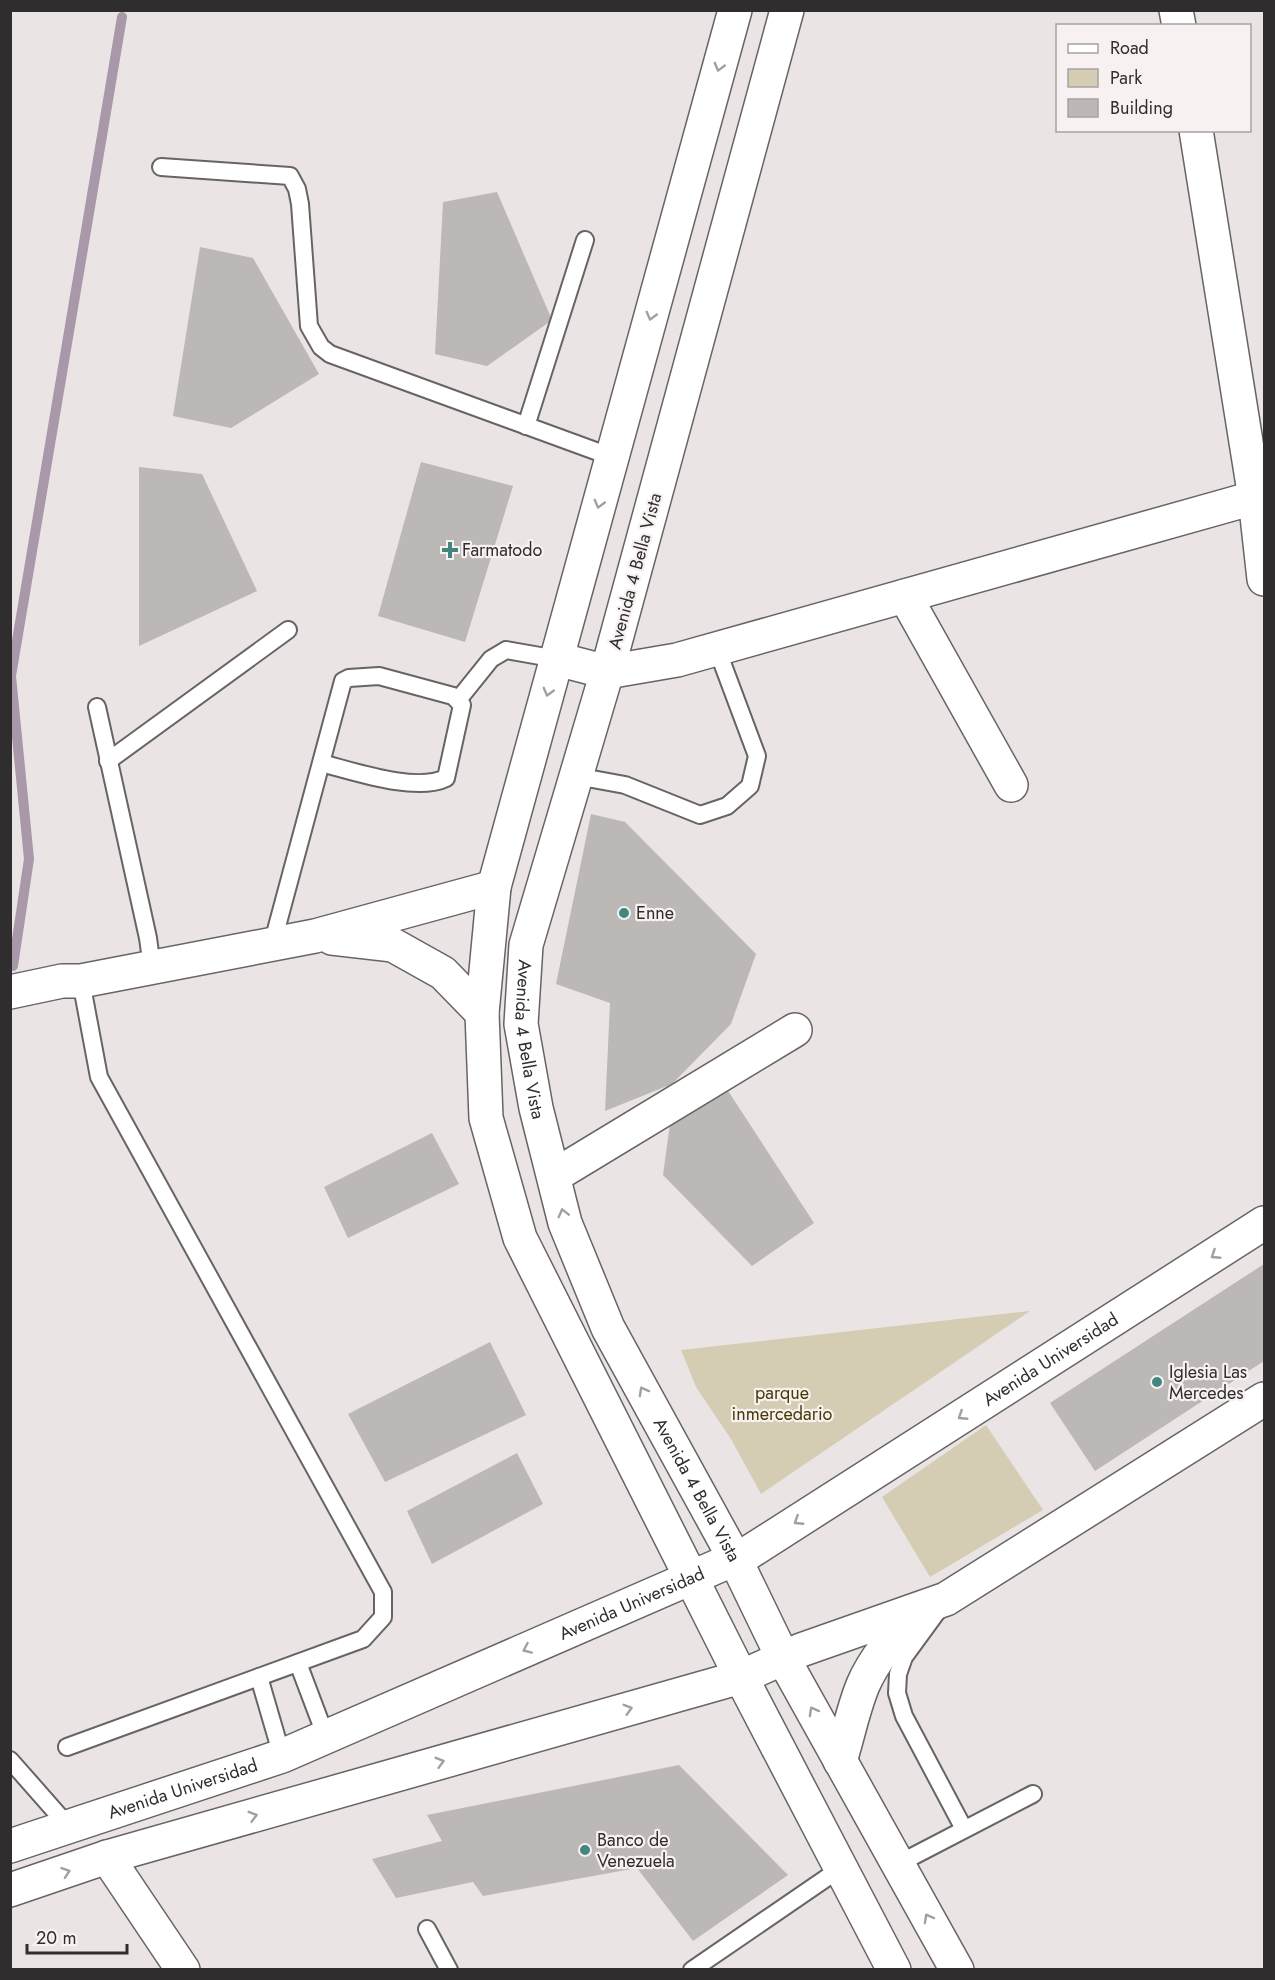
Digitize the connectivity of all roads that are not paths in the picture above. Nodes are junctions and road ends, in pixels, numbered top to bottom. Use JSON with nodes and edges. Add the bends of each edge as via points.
{"nodes":[{"id":1,"x":735,"y":10,"type":"edge"},
{"id":2,"x":787,"y":10,"type":"edge"},
{"id":3,"x":1196,"y":132,"type":"edge"},
{"id":4,"x":161,"y":167,"type":"dead end"},
{"id":5,"x":585,"y":240,"type":"dead end"},
{"id":6,"x":661,"y":281,"type":"junction"},
{"id":7,"x":710,"y":294,"type":"junction"},
{"id":8,"x":526,"y":426,"type":"junction"},
{"id":9,"x":612,"y":457,"type":"junction"},
{"id":10,"x":1260,"y":496,"type":"edge"},
{"id":11,"x":1264,"y":579,"type":"edge"},
{"id":12,"x":905,"y":596,"type":"junction"},
{"id":13,"x":288,"y":630,"type":"dead end"},
{"id":14,"x":717,"y":649,"type":"junction"},
{"id":15,"x":557,"y":659,"type":"junction"},
{"id":16,"x":607,"y":672,"type":"junction"},
{"id":17,"x":458,"y":699,"type":"junction"},
{"id":18,"x":97,"y":707,"type":"dead end"},
{"id":19,"x":108,"y":761,"type":"junction"},
{"id":20,"x":321,"y":763,"type":"junction"},
{"id":21,"x":576,"y":776,"type":"junction"},
{"id":22,"x":1011,"y":785,"type":"dead end"},
{"id":23,"x":494,"y":886,"type":"junction"},
{"id":24,"x":315,"y":936,"type":"junction"},
{"id":25,"x":272,"y":945,"type":"junction"},
{"id":26,"x":152,"y":967,"type":"junction"},
{"id":27,"x":81,"y":981,"type":"junction"},
{"id":28,"x":10,"y":992,"type":"edge"},
{"id":29,"x":482,"y":1013,"type":"junction"},
{"id":30,"x":795,"y":1029,"type":"dead end"},
{"id":31,"x":554,"y":1176,"type":"junction"},
{"id":32,"x":1264,"y":1224,"type":"edge"},
{"id":33,"x":1264,"y":1400,"type":"edge"},
{"id":34,"x":735,"y":1559,"type":"junction"},
{"id":35,"x":692,"y":1578,"type":"junction"},
{"id":36,"x":932,"y":1604,"type":"junction"},
{"id":37,"x":783,"y":1658,"type":"junction"},
{"id":38,"x":298,"y":1663,"type":"junction"},
{"id":39,"x":259,"y":1677,"type":"junction"},
{"id":40,"x":741,"y":1677,"type":"junction"},
{"id":41,"x":326,"y":1737,"type":"junction"},
{"id":42,"x":67,"y":1747,"type":"dead end"},
{"id":43,"x":282,"y":1756,"type":"junction"},
{"id":44,"x":10,"y":1760,"type":"edge"},
{"id":45,"x":840,"y":1761,"type":"junction"},
{"id":46,"x":1033,"y":1794,"type":"dead end"},
{"id":47,"x":69,"y":1827,"type":"junction"},
{"id":48,"x":964,"y":1829,"type":"junction"},
{"id":49,"x":10,"y":1846,"type":"edge"},
{"id":50,"x":107,"y":1857,"type":"junction"},
{"id":51,"x":898,"y":1864,"type":"junction"},
{"id":52,"x":841,"y":1868,"type":"junction"},
{"id":53,"x":10,"y":1890,"type":"edge"},
{"id":54,"x":427,"y":1929,"type":"dead end"},
{"id":55,"x":183,"y":1970,"type":"edge"},
{"id":56,"x":448,"y":1970,"type":"edge"},
{"id":57,"x":692,"y":1970,"type":"edge"},
{"id":58,"x":894,"y":1970,"type":"edge"},
{"id":59,"x":957,"y":1970,"type":"edge"}],
"edges":[{"from":1,"to":6,"type":"street","one_way":true},
{"from":2,"to":7,"type":"street","name":"Avenida 4 Bella Vista"},
{"from":3,"to":10,"type":"street"},
{"from":4,"to":8,"type":"lane","via":[[290,176],[300,204],[309,326],[321,347],[330,354]]},
{"from":5,"to":8,"type":"lane"},
{"from":6,"to":7,"type":"street"},
{"from":6,"to":9,"type":"street","one_way":true},
{"from":7,"to":16,"type":"street","name":"Avenida 4 Bella Vista"},
{"from":8,"to":9,"type":"lane"},
{"from":9,"to":15,"type":"street","one_way":true},
{"from":10,"to":11,"type":"street"},
{"from":10,"to":12,"type":"street"},
{"from":12,"to":14,"type":"street"},
{"from":12,"to":22,"type":"street"},
{"from":13,"to":19,"type":"lane"},
{"from":14,"to":16,"type":"street"},
{"from":14,"to":21,"type":"lane","via":[[757,756],[750,786],[727,806],[700,815],[625,785]]},
{"from":15,"to":16,"type":"street"},
{"from":15,"to":17,"type":"lane","via":[[506,650],[491,658]]},
{"from":15,"to":23,"type":"street","one_way":true},
{"from":16,"to":21,"type":"street","name":"Avenida 4 Bella Vista"},
{"from":17,"to":20,"type":"lane","via":[[379,676],[349,678],[343,681]]},
{"from":17,"to":20,"type":"lane","via":[[462,705],[446,778],[440,781],[399,783]]},
{"from":18,"to":19,"type":"lane"},
{"from":19,"to":26,"type":"lane"},
{"from":20,"to":25,"type":"lane"},
{"from":21,"to":31,"type":"street","name":"Avenida 4 Bella Vista","via":[[525,945],[521,1024],[536,1108]]},
{"from":23,"to":24,"type":"street"},
{"from":23,"to":29,"type":"street"},
{"from":24,"to":25,"type":"street"},
{"from":24,"to":29,"type":"street","via":[[393,945],[443,973]]},
{"from":25,"to":26,"type":"street"},
{"from":26,"to":27,"type":"street"},
{"from":27,"to":28,"type":"street"},
{"from":27,"to":38,"type":"lane","via":[[99,1077],[383,1592],[383,1617],[363,1639]]},
{"from":29,"to":35,"type":"street","via":[[486,1118],[520,1238]]},
{"from":30,"to":31,"type":"street"},
{"from":34,"to":31,"type":"street","name":"Avenida 4 Bella Vista","one_way":true,"via":[[608,1328],[565,1223]]},
{"from":32,"to":34,"type":"street","name":"Avenida Universidad","one_way":true},
{"from":33,"to":36,"type":"street"},
{"from":34,"to":35,"type":"street","name":"Avenida Universidad"},
{"from":34,"to":37,"type":"street","name":"Avenida 4 Bella Vista"},
{"from":35,"to":40,"type":"street"},
{"from":35,"to":41,"type":"street","name":"Avenida Universidad","one_way":true},
{"from":36,"to":37,"type":"street"},
{"from":36,"to":45,"type":"street","via":[[885,1649],[870,1670]]},
{"from":36,"to":48,"type":"lane","via":[[904,1657],[897,1694],[904,1716]]},
{"from":37,"to":40,"type":"street"},
{"from":45,"to":37,"type":"street","name":"Avenida 4 Bella Vista","one_way":true},
{"from":38,"to":39,"type":"lane"},
{"from":38,"to":41,"type":"lane"},
{"from":39,"to":42,"type":"lane"},
{"from":39,"to":43,"type":"lane"},
{"from":50,"to":40,"type":"street","one_way":true},
{"from":40,"to":52,"type":"street"},
{"from":41,"to":43,"type":"street","name":"Avenida Universidad"},
{"from":43,"to":47,"type":"street","name":"Avenida Universidad"},
{"from":44,"to":47,"type":"lane"},
{"from":45,"to":51,"type":"street","name":"Avenida 4 Bella Vista"},
{"from":46,"to":48,"type":"lane"},
{"from":47,"to":49,"type":"street","name":"Avenida Universidad"},
{"from":48,"to":51,"type":"lane"},
{"from":53,"to":50,"type":"street","one_way":true},
{"from":50,"to":55,"type":"street"},
{"from":59,"to":51,"type":"street","name":"Avenida 4 Bella Vista","one_way":true},
{"from":52,"to":57,"type":"lane"},
{"from":52,"to":58,"type":"street"},
{"from":54,"to":56,"type":"lane"}]}
